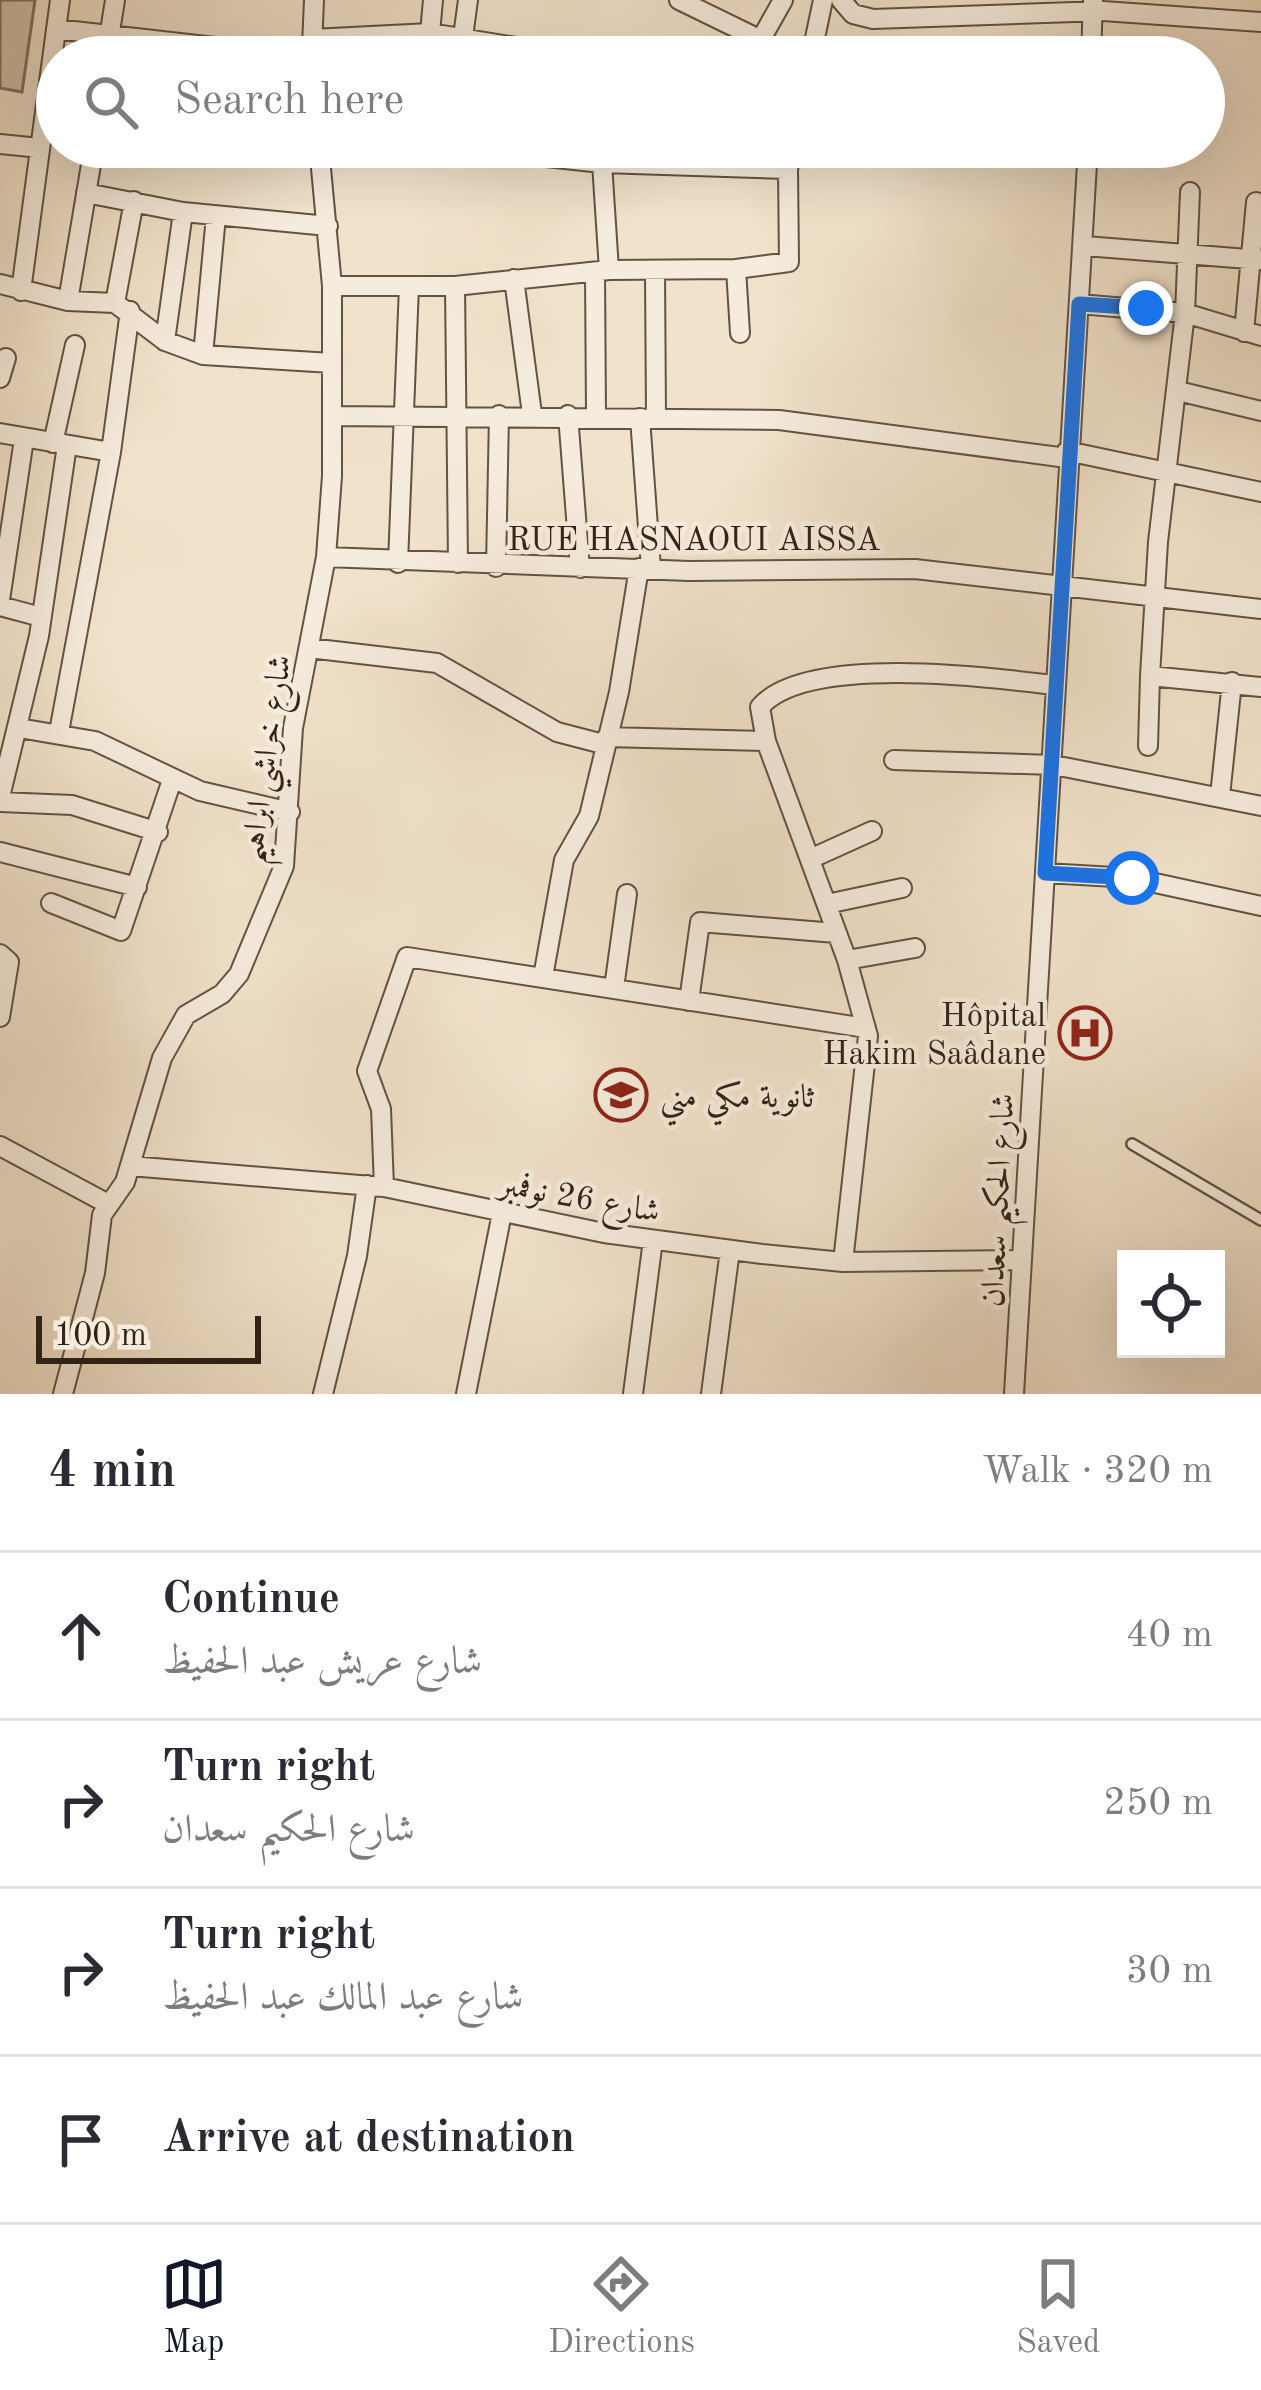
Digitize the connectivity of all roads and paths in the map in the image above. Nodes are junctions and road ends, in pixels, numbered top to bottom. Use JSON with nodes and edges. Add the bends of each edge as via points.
{"nodes":[{"id":1,"x":60,"y":0,"type":"edge"},
{"id":2,"x":115,"y":0,"type":"edge"},
{"id":3,"x":314,"y":0,"type":"edge"},
{"id":4,"x":433,"y":0,"type":"edge"},
{"id":5,"x":468,"y":0,"type":"edge"},
{"id":6,"x":679,"y":0,"type":"edge"},
{"id":7,"x":783,"y":0,"type":"edge"},
{"id":8,"x":823,"y":0,"type":"edge"},
{"id":9,"x":841,"y":0,"type":"edge"},
{"id":10,"x":1093,"y":6,"type":"edge"},
{"id":11,"x":934,"y":9,"type":"edge"},
{"id":12,"x":1261,"y":22,"type":"edge"},
{"id":13,"x":56,"y":28,"type":"junction"},
{"id":14,"x":430,"y":33,"type":"junction"},
{"id":15,"x":109,"y":34,"type":"junction"},
{"id":16,"x":55,"y":36,"type":"edge"},
{"id":17,"x":133,"y":36,"type":"edge"},
{"id":18,"x":310,"y":36,"type":"edge"},
{"id":19,"x":410,"y":36,"type":"edge"},
{"id":20,"x":455,"y":36,"type":"edge"},
{"id":21,"x":463,"y":36,"type":"edge"},
{"id":22,"x":736,"y":36,"type":"edge"},
{"id":23,"x":762,"y":36,"type":"edge"},
{"id":24,"x":816,"y":36,"type":"edge"},
{"id":25,"x":1092,"y":36,"type":"edge"},
{"id":26,"x":0,"y":144,"type":"edge"},
{"id":27,"x":36,"y":148,"type":"edge"},
{"id":28,"x":37,"y":168,"type":"edge"},
{"id":29,"x":90,"y":168,"type":"edge"},
{"id":30,"x":321,"y":168,"type":"edge"},
{"id":31,"x":602,"y":168,"type":"edge"},
{"id":32,"x":782,"y":168,"type":"edge"},
{"id":33,"x":1087,"y":168,"type":"edge"},
{"id":34,"x":788,"y":169,"type":"joint"},
{"id":35,"x":1190,"y":192,"type":"dead end"},
{"id":36,"x":86,"y":193,"type":"junction"},
{"id":37,"x":134,"y":201,"type":"junction"},
{"id":38,"x":1256,"y":202,"type":"dead end"},
{"id":39,"x":183,"y":212,"type":"junction"},
{"id":40,"x":216,"y":216,"type":"junction"},
{"id":41,"x":328,"y":226,"type":"junction"},
{"id":42,"x":1084,"y":246,"type":"junction"},
{"id":43,"x":1186,"y":252,"type":"junction"},
{"id":44,"x":1257,"y":260,"type":"edge"},
{"id":45,"x":736,"y":269,"type":"junction"},
{"id":46,"x":602,"y":272,"type":"junction"},
{"id":47,"x":655,"y":272,"type":"junction"},
{"id":48,"x":514,"y":279,"type":"junction"},
{"id":49,"x":0,"y":284,"type":"edge"},
{"id":50,"x":332,"y":286,"type":"junction"},
{"id":51,"x":410,"y":286,"type":"junction"},
{"id":52,"x":455,"y":286,"type":"junction"},
{"id":53,"x":21,"y":291,"type":"junction"},
{"id":54,"x":68,"y":301,"type":"junction"},
{"id":55,"x":1079,"y":304,"type":"junction"},
{"id":56,"x":123,"y":307,"type":"junction"},
{"id":57,"x":1185,"y":313,"type":"junction"},
{"id":58,"x":740,"y":333,"type":"dead end"},
{"id":59,"x":1253,"y":334,"type":"edge"},
{"id":60,"x":165,"y":341,"type":"junction"},
{"id":61,"x":75,"y":345,"type":"dead end"},
{"id":62,"x":203,"y":355,"type":"junction"},
{"id":63,"x":6,"y":358,"type":"dead end"},
{"id":64,"x":332,"y":363,"type":"junction"},
{"id":65,"x":0,"y":378,"type":"edge"},
{"id":66,"x":1178,"y":392,"type":"junction"},
{"id":67,"x":1261,"y":411,"type":"edge"},
{"id":68,"x":403,"y":414,"type":"junction"},
{"id":69,"x":460,"y":414,"type":"junction"},
{"id":70,"x":532,"y":414,"type":"junction"},
{"id":71,"x":499,"y":415,"type":"junction"},
{"id":72,"x":568,"y":415,"type":"junction"},
{"id":73,"x":596,"y":415,"type":"junction"},
{"id":74,"x":334,"y":416,"type":"junction"},
{"id":75,"x":648,"y":418,"type":"junction"},
{"id":76,"x":0,"y":433,"type":"edge"},
{"id":77,"x":24,"y":439,"type":"junction"},
{"id":78,"x":60,"y":444,"type":"junction"},
{"id":79,"x":111,"y":452,"type":"junction"},
{"id":80,"x":1067,"y":454,"type":"junction"},
{"id":81,"x":1167,"y":469,"type":"junction"},
{"id":82,"x":1261,"y":492,"type":"edge"},
{"id":83,"x":326,"y":557,"type":"junction"},
{"id":84,"x":398,"y":563,"type":"junction"},
{"id":85,"x":476,"y":567,"type":"junction"},
{"id":86,"x":580,"y":568,"type":"junction"},
{"id":87,"x":645,"y":568,"type":"junction"},
{"id":88,"x":1061,"y":585,"type":"junction"},
{"id":89,"x":1153,"y":600,"type":"junction"},
{"id":90,"x":0,"y":603,"type":"edge"},
{"id":91,"x":1261,"y":610,"type":"edge"},
{"id":92,"x":41,"y":616,"type":"junction"},
{"id":93,"x":309,"y":647,"type":"junction"},
{"id":94,"x":1150,"y":676,"type":"junction"},
{"id":95,"x":1232,"y":682,"type":"junction"},
{"id":96,"x":1053,"y":685,"type":"junction"},
{"id":97,"x":1261,"y":687,"type":"edge"},
{"id":98,"x":19,"y":728,"type":"junction"},
{"id":99,"x":59,"y":732,"type":"junction"},
{"id":100,"x":605,"y":740,"type":"junction"},
{"id":101,"x":766,"y":741,"type":"junction"},
{"id":102,"x":1148,"y":746,"type":"dead end"},
{"id":103,"x":6,"y":750,"type":"edge"},
{"id":104,"x":894,"y":760,"type":"dead end"},
{"id":105,"x":1054,"y":765,"type":"junction"},
{"id":106,"x":172,"y":780,"type":"junction"},
{"id":107,"x":1220,"y":796,"type":"junction"},
{"id":108,"x":0,"y":800,"type":"edge"},
{"id":109,"x":1261,"y":806,"type":"edge"},
{"id":110,"x":290,"y":812,"type":"junction"},
{"id":111,"x":872,"y":831,"type":"dead end"},
{"id":112,"x":158,"y":832,"type":"junction"},
{"id":113,"x":0,"y":852,"type":"edge"},
{"id":114,"x":810,"y":859,"type":"junction"},
{"id":115,"x":1045,"y":873,"type":"junction"},
{"id":116,"x":137,"y":887,"type":"junction"},
{"id":117,"x":902,"y":888,"type":"dead end"},
{"id":118,"x":627,"y":894,"type":"dead end"},
{"id":119,"x":51,"y":903,"type":"dead end"},
{"id":120,"x":826,"y":904,"type":"junction"},
{"id":121,"x":1261,"y":906,"type":"edge"},
{"id":122,"x":836,"y":933,"type":"junction"},
{"id":123,"x":915,"y":948,"type":"dead end"},
{"id":124,"x":0,"y":954,"type":"edge"},
{"id":125,"x":847,"y":961,"type":"junction"},
{"id":126,"x":543,"y":977,"type":"junction"},
{"id":127,"x":614,"y":988,"type":"junction"},
{"id":128,"x":689,"y":1001,"type":"junction"},
{"id":129,"x":0,"y":1017,"type":"edge"},
{"id":130,"x":866,"y":1028,"type":"junction"},
{"id":131,"x":1132,"y":1144,"type":"dead end"},
{"id":132,"x":4,"y":1148,"type":"edge"},
{"id":133,"x":130,"y":1166,"type":"junction"},
{"id":134,"x":0,"y":1171,"type":"edge"},
{"id":135,"x":375,"y":1186,"type":"junction"},
{"id":136,"x":108,"y":1204,"type":"junction"},
{"id":137,"x":502,"y":1213,"type":"junction"},
{"id":138,"x":1261,"y":1220,"type":"edge"},
{"id":139,"x":653,"y":1240,"type":"junction"},
{"id":140,"x":730,"y":1250,"type":"junction"},
{"id":141,"x":1022,"y":1260,"type":"junction"},
{"id":142,"x":843,"y":1262,"type":"junction"},
{"id":143,"x":63,"y":1394,"type":"edge"},
{"id":144,"x":323,"y":1394,"type":"edge"},
{"id":145,"x":466,"y":1394,"type":"edge"},
{"id":146,"x":633,"y":1394,"type":"edge"},
{"id":147,"x":711,"y":1394,"type":"edge"},
{"id":148,"x":1014,"y":1394,"type":"edge"}],
"edges":[{"from":1,"to":13,"type":"street"},
{"from":2,"to":15,"type":"street"},
{"from":3,"to":18,"type":"street"},
{"from":4,"to":14,"type":"street"},
{"from":5,"to":21,"type":"street"},
{"from":6,"to":22,"type":"street"},
{"from":7,"to":23,"type":"street"},
{"from":8,"to":24,"type":"street"},
{"from":9,"to":11,"type":"street","via":[[873,19]]},
{"from":10,"to":11,"type":"street"},
{"from":10,"to":12,"type":"street"},
{"from":10,"to":25,"type":"street"},
{"from":13,"to":15,"type":"street"},
{"from":13,"to":16,"type":"street"},
{"from":14,"to":19,"type":"street"},
{"from":14,"to":20,"type":"street"},
{"from":15,"to":17,"type":"street"},
{"from":26,"to":27,"type":"street"},
{"from":28,"to":53,"type":"street"},
{"from":29,"to":36,"type":"street"},
{"from":30,"to":41,"type":"street","name":"شارع خراشي ابراهيم"},
{"from":31,"to":46,"type":"street"},
{"from":32,"to":34,"type":"street"},
{"from":33,"to":42,"type":"street","name":"شارع الحكيم سعدان"},
{"from":34,"to":45,"type":"street","via":[[789,262]]},
{"from":35,"to":43,"type":"street"},
{"from":36,"to":37,"type":"street"},
{"from":36,"to":54,"type":"street"},
{"from":37,"to":39,"type":"street"},
{"from":37,"to":56,"type":"street"},
{"from":38,"to":44,"type":"street"},
{"from":39,"to":40,"type":"street"},
{"from":39,"to":60,"type":"street"},
{"from":40,"to":41,"type":"street"},
{"from":40,"to":62,"type":"street"},
{"from":41,"to":50,"type":"street","name":"شارع خراشي ابراهيم"},
{"from":42,"to":43,"type":"street"},
{"from":42,"to":55,"type":"street","name":"شارع الحكيم سعدان"},
{"from":43,"to":44,"type":"street"},
{"from":43,"to":57,"type":"street"},
{"from":44,"to":59,"type":"street"},
{"from":45,"to":47,"type":"street"},
{"from":45,"to":58,"type":"street"},
{"from":46,"to":47,"type":"street"},
{"from":46,"to":48,"type":"street"},
{"from":46,"to":73,"type":"street"},
{"from":47,"to":75,"type":"street"},
{"from":48,"to":52,"type":"street"},
{"from":48,"to":70,"type":"street"},
{"from":49,"to":53,"type":"street"},
{"from":50,"to":51,"type":"street"},
{"from":50,"to":64,"type":"street","name":"شارع خراشي ابراهيم"},
{"from":51,"to":52,"type":"street"},
{"from":51,"to":68,"type":"street"},
{"from":52,"to":69,"type":"street"},
{"from":53,"to":54,"type":"street"},
{"from":54,"to":56,"type":"street"},
{"from":55,"to":57,"type":"street"},
{"from":55,"to":80,"type":"street","name":"شارع الحكيم سعدان"},
{"from":56,"to":60,"type":"street"},
{"from":56,"to":79,"type":"street"},
{"from":57,"to":59,"type":"street"},
{"from":57,"to":66,"type":"street"},
{"from":60,"to":62,"type":"street"},
{"from":61,"to":78,"type":"street"},
{"from":62,"to":64,"type":"street"},
{"from":63,"to":65,"type":"street"},
{"from":64,"to":74,"type":"street","name":"شارع خراشي ابراهيم"},
{"from":66,"to":67,"type":"street"},
{"from":66,"to":81,"type":"street"},
{"from":68,"to":69,"type":"street"},
{"from":68,"to":74,"type":"street"},
{"from":68,"to":84,"type":"street"},
{"from":69,"to":71,"type":"street"},
{"from":69,"to":85,"type":"street"},
{"from":70,"to":71,"type":"street"},
{"from":70,"to":72,"type":"street"},
{"from":71,"to":85,"type":"street"},
{"from":72,"to":73,"type":"street"},
{"from":72,"to":86,"type":"street"},
{"from":73,"to":75,"type":"street"},
{"from":74,"to":83,"type":"street","name":"شارع خراشي ابراهيم"},
{"from":75,"to":80,"type":"street","via":[[848,426]]},
{"from":75,"to":87,"type":"street"},
{"from":76,"to":77,"type":"street"},
{"from":77,"to":78,"type":"street"},
{"from":77,"to":90,"type":"street"},
{"from":78,"to":79,"type":"street"},
{"from":78,"to":92,"type":"street"},
{"from":79,"to":99,"type":"street"},
{"from":80,"to":81,"type":"street"},
{"from":80,"to":88,"type":"street","name":"شارع الحكيم سعدان"},
{"from":81,"to":82,"type":"street"},
{"from":81,"to":89,"type":"street"},
{"from":83,"to":84,"type":"street","name":"RUE HASNAOUI AISSA"},
{"from":83,"to":93,"type":"street","name":"شارع خراشي ابراهيم"},
{"from":84,"to":85,"type":"street","name":"RUE HASNAOUI AISSA"},
{"from":85,"to":86,"type":"street","name":"RUE HASNAOUI AISSA"},
{"from":86,"to":87,"type":"street","name":"RUE HASNAOUI AISSA"},
{"from":87,"to":88,"type":"street","name":"RUE HASNAOUI AISSA","via":[[915,569]]},
{"from":87,"to":100,"type":"street"},
{"from":88,"to":89,"type":"street","name":"RUE HASNAOUI AISSA"},
{"from":88,"to":96,"type":"street","name":"شارع الحكيم سعدان"},
{"from":89,"to":91,"type":"street","name":"RUE HASNAOUI AISSA"},
{"from":89,"to":94,"type":"street"},
{"from":90,"to":92,"type":"street"},
{"from":92,"to":98,"type":"street"},
{"from":93,"to":100,"type":"street","via":[[437,663],[557,732]]},
{"from":93,"to":110,"type":"street","name":"شارع خراشي ابراهيم","via":[[292,728]]},
{"from":94,"to":95,"type":"street"},
{"from":94,"to":102,"type":"street"},
{"from":95,"to":97,"type":"street"},
{"from":95,"to":107,"type":"street"},
{"from":96,"to":101,"type":"street","via":[[859,672],[760,707]]},
{"from":96,"to":105,"type":"street","name":"شارع الحكيم سعدان"},
{"from":98,"to":99,"type":"street"},
{"from":98,"to":103,"type":"street"},
{"from":99,"to":106,"type":"street","via":[[115,747]]},
{"from":100,"to":101,"type":"street"},
{"from":100,"to":126,"type":"street","via":[[589,817],[564,860]]},
{"from":101,"to":114,"type":"street"},
{"from":103,"to":108,"type":"street"},
{"from":104,"to":105,"type":"street"},
{"from":105,"to":107,"type":"street"},
{"from":105,"to":115,"type":"street","name":"شارع الحكيم سعدان"},
{"from":106,"to":110,"type":"street"},
{"from":106,"to":112,"type":"street"},
{"from":107,"to":109,"type":"street"},
{"from":108,"to":112,"type":"street","via":[[72,805]]},
{"from":110,"to":133,"type":"street","name":"شارع خراشي ابراهيم","via":[[284,866],[247,958],[233,983],[179,1024]]},
{"from":111,"to":114,"type":"street"},
{"from":112,"to":116,"type":"street"},
{"from":113,"to":116,"type":"street"},
{"from":114,"to":120,"type":"street"},
{"from":115,"to":121,"type":"street","via":[[1132,878]]},
{"from":115,"to":141,"type":"street","name":"شارع الحكيم سعدان"},
{"from":116,"to":119,"type":"street","via":[[119,932]]},
{"from":117,"to":120,"type":"street"},
{"from":118,"to":127,"type":"street"},
{"from":120,"to":122,"type":"street"},
{"from":122,"to":125,"type":"street"},
{"from":122,"to":128,"type":"street","via":[[700,922]]},
{"from":123,"to":125,"type":"street"},
{"from":124,"to":129,"type":"street","via":[[9,962]]},
{"from":125,"to":130,"type":"street"},
{"from":126,"to":127,"type":"street"},
{"from":126,"to":135,"type":"street","via":[[403,959],[367,1071],[381,1109]]},
{"from":127,"to":128,"type":"street"},
{"from":128,"to":130,"type":"street"},
{"from":130,"to":142,"type":"street"},
{"from":131,"to":138,"type":"lane"},
{"from":132,"to":134,"type":"street"},
{"from":132,"to":136,"type":"street"},
{"from":133,"to":135,"type":"street","name":"شارع 26 نوفمبر"},
{"from":133,"to":136,"type":"street","name":"شارع خراشي ابراهيم"},
{"from":135,"to":137,"type":"street","name":"شارع 26 نوفمبر"},
{"from":135,"to":144,"type":"street"},
{"from":136,"to":143,"type":"street","name":"شارع خراشي ابراهيم"},
{"from":137,"to":139,"type":"street","name":"شارع 26 نوفمبر"},
{"from":137,"to":145,"type":"street"},
{"from":139,"to":140,"type":"street","name":"شارع 26 نوفمبر"},
{"from":139,"to":146,"type":"street"},
{"from":140,"to":142,"type":"street","name":"شارع 26 نوفمبر"},
{"from":140,"to":147,"type":"street"},
{"from":141,"to":142,"type":"street","name":"شارع 26 نوفمبر"},
{"from":141,"to":148,"type":"street","name":"شارع الحكيم سعدان"}]}
